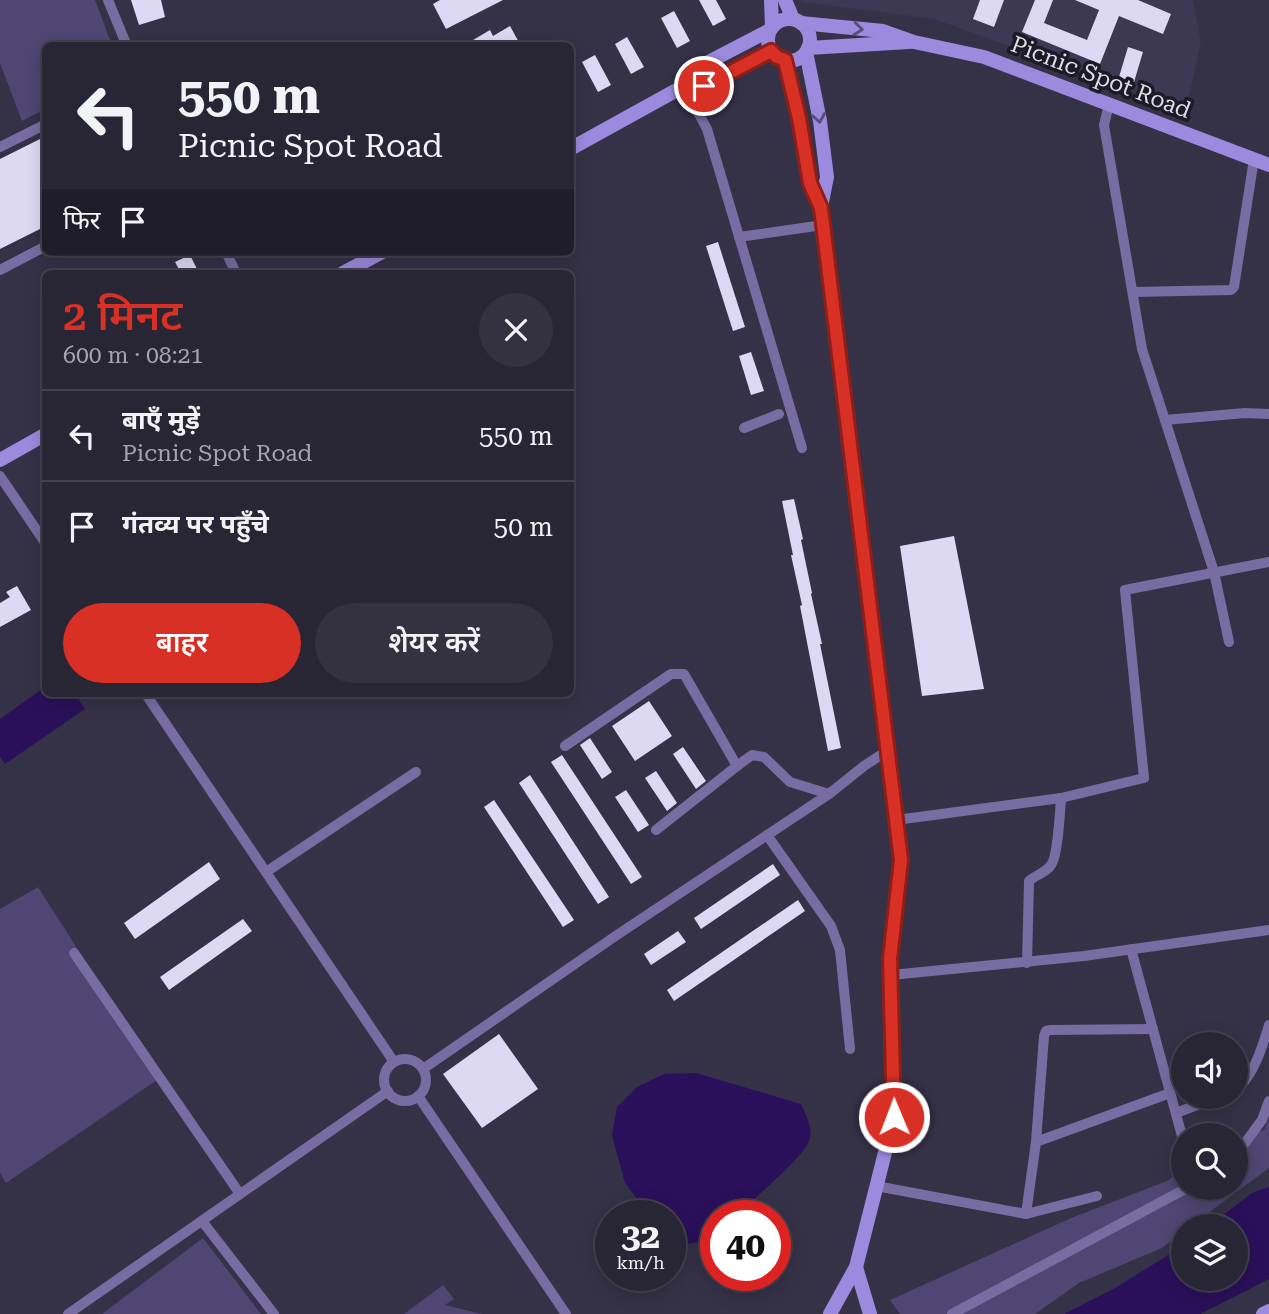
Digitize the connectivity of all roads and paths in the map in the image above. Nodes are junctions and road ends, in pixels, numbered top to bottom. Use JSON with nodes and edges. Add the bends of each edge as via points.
{"nodes":[{"id":1,"x":108,"y":0,"type":"edge"},
{"id":2,"x":771,"y":0,"type":"edge"},
{"id":3,"x":785,"y":0,"type":"edge"},
{"id":4,"x":797,"y":21,"type":"junction"},
{"id":5,"x":771,"y":29,"type":"junction"},
{"id":6,"x":125,"y":42,"type":"edge"},
{"id":7,"x":914,"y":42,"type":"junction"},
{"id":8,"x":807,"y":50,"type":"junction"},
{"id":9,"x":771,"y":51,"type":"junction"},
{"id":10,"x":785,"y":60,"type":"junction"},
{"id":11,"x":684,"y":86,"type":"junction"},
{"id":12,"x":1109,"y":104,"type":"junction"},
{"id":13,"x":42,"y":126,"type":"edge"},
{"id":14,"x":0,"y":147,"type":"edge"},
{"id":15,"x":574,"y":147,"type":"edge"},
{"id":16,"x":1254,"y":159,"type":"junction"},
{"id":17,"x":1269,"y":165,"type":"edge"},
{"id":18,"x":821,"y":208,"type":"junction"},
{"id":19,"x":823,"y":225,"type":"junction"},
{"id":20,"x":739,"y":237,"type":"junction"},
{"id":21,"x":42,"y":248,"type":"edge"},
{"id":22,"x":375,"y":256,"type":"edge"},
{"id":23,"x":349,"y":270,"type":"edge"},
{"id":24,"x":0,"y":271,"type":"edge"},
{"id":25,"x":1133,"y":292,"type":"junction"},
{"id":26,"x":779,"y":414,"type":"dead end"},
{"id":27,"x":1269,"y":414,"type":"edge"},
{"id":28,"x":1165,"y":420,"type":"junction"},
{"id":29,"x":744,"y":428,"type":"dead end"},
{"id":30,"x":42,"y":436,"type":"edge"},
{"id":31,"x":802,"y":448,"type":"dead end"},
{"id":32,"x":0,"y":460,"type":"edge"},
{"id":33,"x":0,"y":476,"type":"edge"},
{"id":34,"x":42,"y":538,"type":"edge"},
{"id":35,"x":1269,"y":562,"type":"edge"},
{"id":36,"x":1214,"y":572,"type":"junction"},
{"id":37,"x":1229,"y":642,"type":"dead end"},
{"id":38,"x":148,"y":697,"type":"edge"},
{"id":39,"x":565,"y":746,"type":"dead end"},
{"id":40,"x":887,"y":751,"type":"junction"},
{"id":41,"x":737,"y":766,"type":"junction"},
{"id":42,"x":416,"y":772,"type":"dead end"},
{"id":43,"x":829,"y":794,"type":"junction"},
{"id":44,"x":1061,"y":798,"type":"junction"},
{"id":45,"x":896,"y":820,"type":"junction"},
{"id":46,"x":656,"y":830,"type":"dead end"},
{"id":47,"x":767,"y":835,"type":"junction"},
{"id":48,"x":266,"y":872,"type":"junction"},
{"id":49,"x":1269,"y":930,"type":"edge"},
{"id":50,"x":1131,"y":950,"type":"junction"},
{"id":51,"x":75,"y":953,"type":"dead end"},
{"id":52,"x":1027,"y":963,"type":"junction"},
{"id":53,"x":891,"y":975,"type":"junction"},
{"id":54,"x":1269,"y":1025,"type":"edge"},
{"id":55,"x":1153,"y":1029,"type":"junction"},
{"id":56,"x":850,"y":1049,"type":"dead end"},
{"id":57,"x":394,"y":1062,"type":"junction"},
{"id":58,"x":423,"y":1069,"type":"junction"},
{"id":59,"x":1248,"y":1076,"type":"edge"},
{"id":60,"x":388,"y":1091,"type":"junction"},
{"id":61,"x":1170,"y":1093,"type":"junction"},
{"id":62,"x":418,"y":1097,"type":"junction"},
{"id":63,"x":1269,"y":1101,"type":"edge"},
{"id":64,"x":1186,"y":1109,"type":"edge"},
{"id":65,"x":1175,"y":1113,"type":"junction"},
{"id":66,"x":1178,"y":1123,"type":"edge"},
{"id":67,"x":1248,"y":1139,"type":"edge"},
{"id":68,"x":1036,"y":1142,"type":"junction"},
{"id":69,"x":876,"y":1186,"type":"junction"},
{"id":70,"x":240,"y":1194,"type":"junction"},
{"id":71,"x":1097,"y":1196,"type":"dead end"},
{"id":72,"x":1171,"y":1197,"type":"edge"},
{"id":73,"x":1026,"y":1214,"type":"junction"},
{"id":74,"x":202,"y":1220,"type":"junction"},
{"id":75,"x":856,"y":1267,"type":"junction"},
{"id":76,"x":1269,"y":1311,"type":"edge"},
{"id":77,"x":833,"y":1313,"type":"edge"},
{"id":78,"x":68,"y":1314,"type":"edge"},
{"id":79,"x":274,"y":1314,"type":"edge"},
{"id":80,"x":566,"y":1314,"type":"edge"},
{"id":81,"x":870,"y":1314,"type":"edge"},
{"id":82,"x":952,"y":1314,"type":"edge"},
{"id":83,"x":1263,"y":1314,"type":"edge"}],
"edges":[{"from":1,"to":6,"type":"street"},
{"from":2,"to":5,"type":"street"},
{"from":3,"to":4,"type":"street"},
{"from":4,"to":5,"type":"street","via":[[781,20]]},
{"from":4,"to":7,"type":"street","name":"Picnic Spot Road","one_way":true,"via":[[883,31]]},
{"from":4,"to":8,"type":"street","via":[[808,32]]},
{"from":5,"to":9,"type":"street"},
{"from":5,"to":11,"type":"street","via":[[697,68]]},
{"from":7,"to":8,"type":"street","name":"Picnic Spot Road"},
{"from":7,"to":12,"type":"street","name":"Picnic Spot Road","via":[[984,57]]},
{"from":8,"to":10,"type":"street","via":[[799,58]]},
{"from":8,"to":18,"type":"street","one_way":true,"via":[[827,177]]},
{"from":9,"to":10,"type":"street"},
{"from":9,"to":11,"type":"street","via":[[704,86]]},
{"from":10,"to":18,"type":"street","via":[[810,183]]},
{"from":11,"to":15,"type":"street"},
{"from":11,"to":20,"type":"street","via":[[707,129]]},
{"from":12,"to":16,"type":"street","name":"Picnic Spot Road"},
{"from":12,"to":25,"type":"street","via":[[1104,125]]},
{"from":13,"to":14,"type":"street"},
{"from":16,"to":17,"type":"street","name":"Picnic Spot Road"},
{"from":16,"to":25,"type":"street","via":[[1234,287]]},
{"from":18,"to":19,"type":"street"},
{"from":19,"to":20,"type":"street"},
{"from":19,"to":40,"type":"street"},
{"from":20,"to":31,"type":"street"},
{"from":21,"to":24,"type":"street"},
{"from":22,"to":23,"type":"street"},
{"from":25,"to":28,"type":"street","via":[[1142,349]]},
{"from":26,"to":29,"type":"street"},
{"from":27,"to":28,"type":"street"},
{"from":28,"to":36,"type":"street"},
{"from":30,"to":32,"type":"street"},
{"from":33,"to":34,"type":"street"},
{"from":35,"to":36,"type":"street"},
{"from":36,"to":37,"type":"street"},
{"from":36,"to":44,"type":"street","via":[[1125,590],[1144,778]]},
{"from":38,"to":48,"type":"street"},
{"from":39,"to":41,"type":"street","via":[[671,674],[684,674]]},
{"from":40,"to":43,"type":"street"},
{"from":40,"to":45,"type":"street"},
{"from":41,"to":43,"type":"street","via":[[752,755],[764,757],[790,782]]},
{"from":41,"to":46,"type":"street"},
{"from":42,"to":48,"type":"street"},
{"from":43,"to":47,"type":"street"},
{"from":44,"to":45,"type":"street"},
{"from":44,"to":52,"type":"street","via":[[1054,859],[1029,881]]},
{"from":45,"to":53,"type":"street","via":[[901,860]]},
{"from":47,"to":56,"type":"street","via":[[831,926],[840,950]]},
{"from":47,"to":58,"type":"street"},
{"from":48,"to":57,"type":"street"},
{"from":49,"to":50,"type":"street"},
{"from":50,"to":52,"type":"street"},
{"from":50,"to":55,"type":"street"},
{"from":51,"to":70,"type":"street"},
{"from":52,"to":53,"type":"street"},
{"from":53,"to":69,"type":"street","via":[[894,1117]]},
{"from":54,"to":59,"type":"street"},
{"from":55,"to":61,"type":"street"},
{"from":55,"to":68,"type":"street","via":[[1046,1031]]},
{"from":57,"to":58,"type":"street","via":[[410,1059]]},
{"from":57,"to":60,"type":"street","via":[[385,1075]]},
{"from":58,"to":62,"type":"street","via":[[426,1084]]},
{"from":60,"to":62,"type":"street","via":[[401,1100]]},
{"from":60,"to":70,"type":"street"},
{"from":61,"to":65,"type":"street"},
{"from":61,"to":68,"type":"street"},
{"from":62,"to":80,"type":"street"},
{"from":63,"to":67,"type":"street"},
{"from":64,"to":65,"type":"street"},
{"from":65,"to":66,"type":"street"},
{"from":68,"to":73,"type":"street"},
{"from":69,"to":73,"type":"street"},
{"from":69,"to":75,"type":"street"},
{"from":70,"to":74,"type":"street"},
{"from":71,"to":73,"type":"street"},
{"from":72,"to":82,"type":"street"},
{"from":74,"to":78,"type":"street"},
{"from":74,"to":79,"type":"street"},
{"from":75,"to":77,"type":"street"},
{"from":75,"to":81,"type":"street"},
{"from":76,"to":83,"type":"street"}]}
